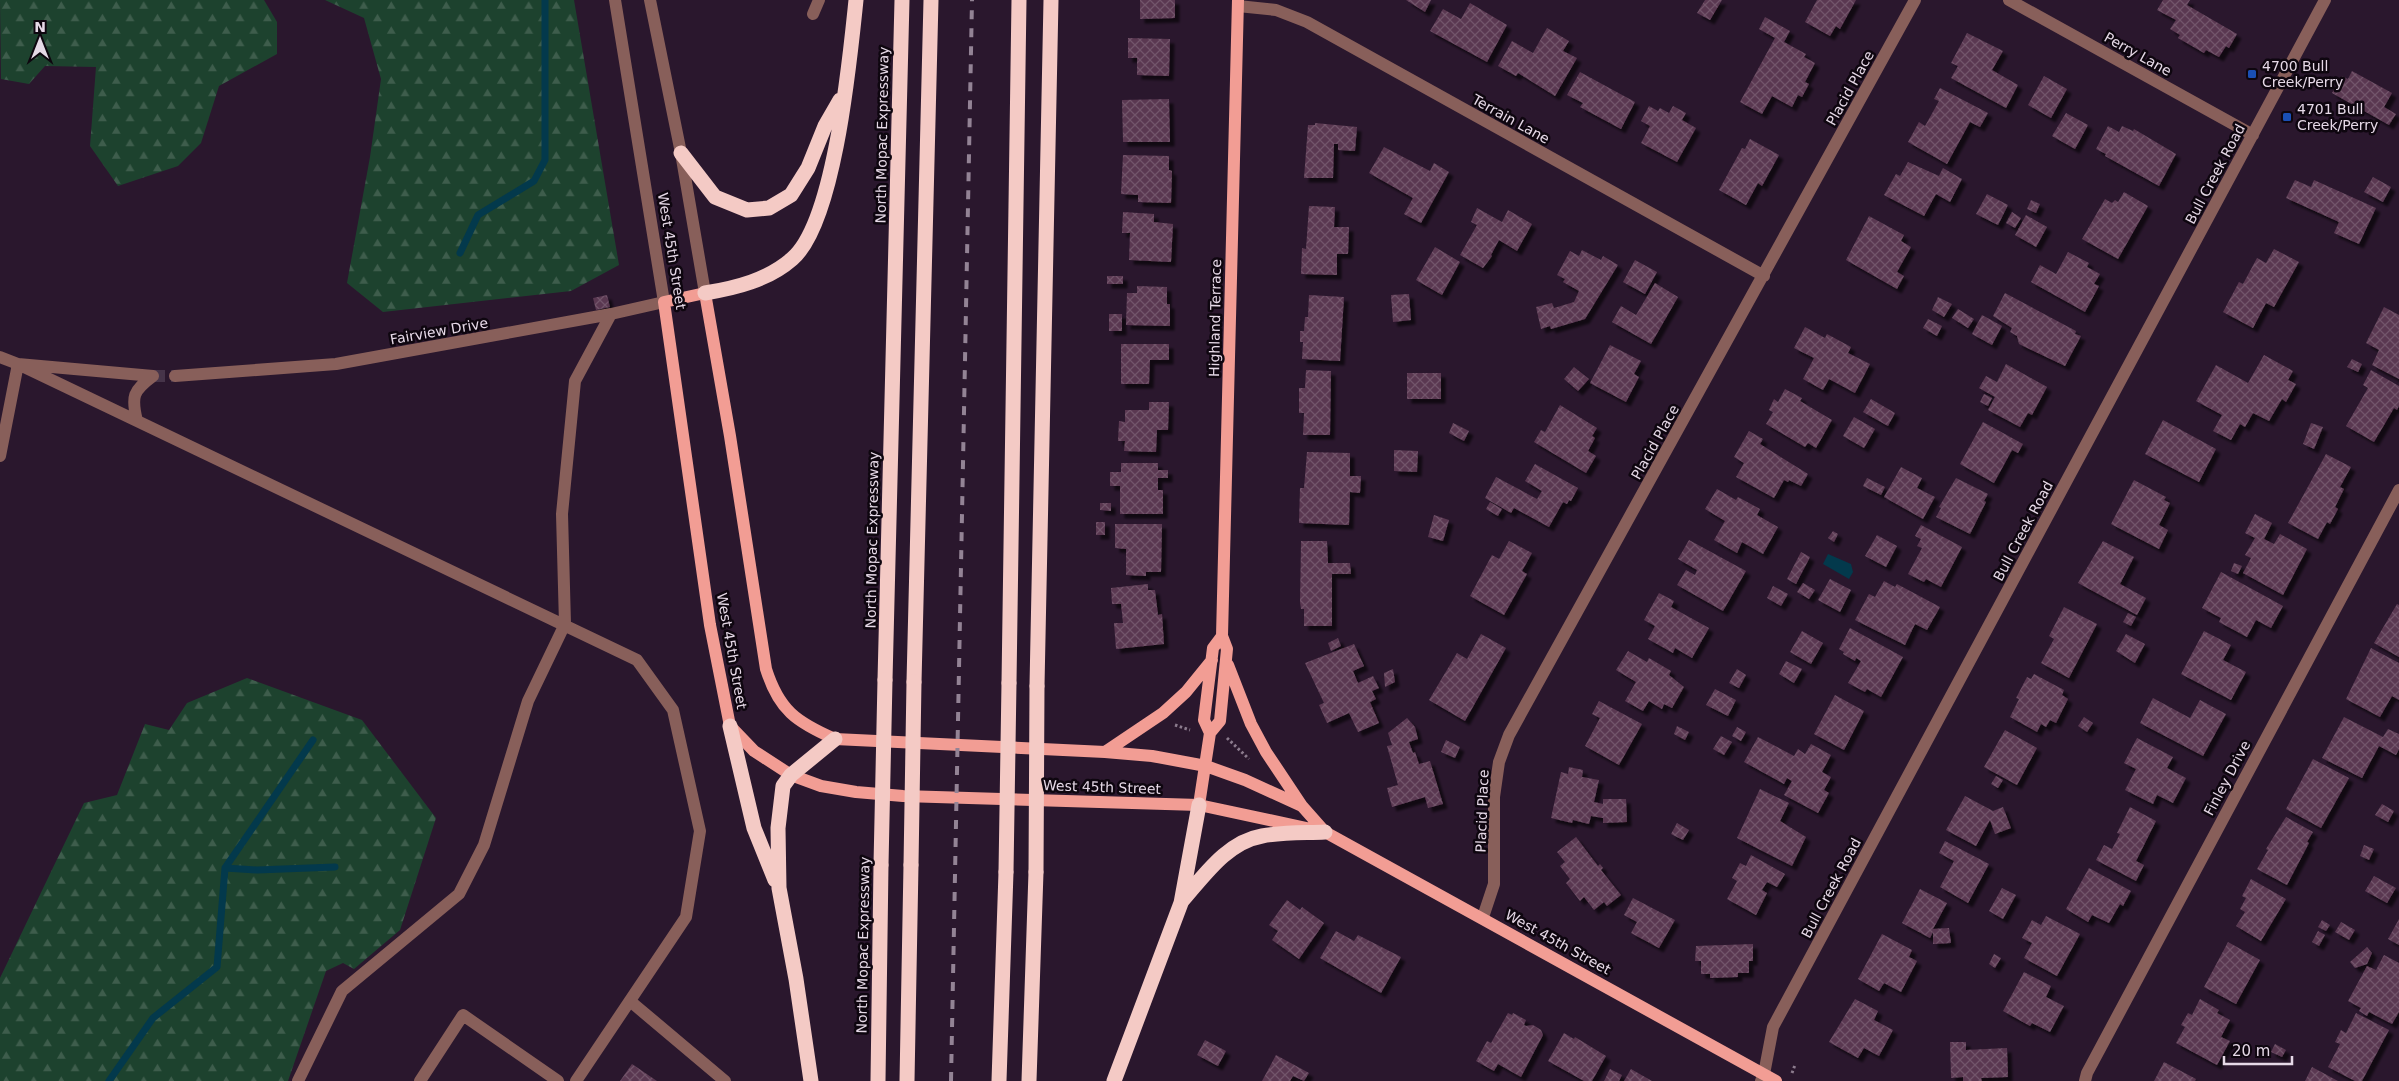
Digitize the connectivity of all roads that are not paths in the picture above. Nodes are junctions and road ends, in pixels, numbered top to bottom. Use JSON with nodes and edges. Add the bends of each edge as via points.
{"nodes":[{"id":1,"x":615,"y":0,"type":"edge"},
{"id":2,"x":650,"y":0,"type":"edge"},
{"id":3,"x":819,"y":0,"type":"edge"},
{"id":4,"x":856,"y":0,"type":"edge"},
{"id":5,"x":902,"y":0,"type":"edge"},
{"id":6,"x":931,"y":0,"type":"edge"},
{"id":7,"x":1020,"y":0,"type":"edge"},
{"id":8,"x":1051,"y":0,"type":"edge"},
{"id":9,"x":1915,"y":0,"type":"edge"},
{"id":10,"x":2009,"y":0,"type":"edge"},
{"id":11,"x":2325,"y":0,"type":"edge"},
{"id":12,"x":1238,"y":3,"type":"edge"},
{"id":13,"x":813,"y":14,"type":"dead end"},
{"id":14,"x":844,"y":94,"type":"junction"},
{"id":15,"x":2253,"y":135,"type":"junction"},
{"id":16,"x":681,"y":154,"type":"junction"},
{"id":17,"x":1764,"y":276,"type":"junction"},
{"id":18,"x":705,"y":293,"type":"junction"},
{"id":19,"x":664,"y":302,"type":"junction"},
{"id":20,"x":611,"y":314,"type":"junction"},
{"id":21,"x":0,"y":357,"type":"edge"},
{"id":22,"x":18,"y":364,"type":"junction"},
{"id":23,"x":175,"y":376,"type":"tunnel mouth"},
{"id":24,"x":137,"y":421,"type":"junction"},
{"id":25,"x":0,"y":456,"type":"edge"},
{"id":26,"x":2399,"y":490,"type":"edge"},
{"id":27,"x":565,"y":624,"type":"junction"},
{"id":28,"x":1222,"y":636,"type":"junction"},
{"id":29,"x":1212,"y":660,"type":"junction"},
{"id":30,"x":1226,"y":661,"type":"junction"},
{"id":31,"x":730,"y":726,"type":"junction"},
{"id":32,"x":1210,"y":733,"type":"junction"},
{"id":33,"x":835,"y":739,"type":"junction"},
{"id":34,"x":1104,"y":752,"type":"junction"},
{"id":35,"x":1206,"y":766,"type":"junction"},
{"id":36,"x":791,"y":775,"type":"junction"},
{"id":37,"x":1199,"y":805,"type":"junction"},
{"id":38,"x":1302,"y":806,"type":"junction"},
{"id":39,"x":1325,"y":832,"type":"junction"},
{"id":40,"x":779,"y":888,"type":"junction"},
{"id":41,"x":1182,"y":903,"type":"junction"},
{"id":42,"x":1483,"y":918,"type":"junction"},
{"id":43,"x":630,"y":1001,"type":"junction"},
{"id":44,"x":1763,"y":1078,"type":"edge"},
{"id":45,"x":298,"y":1081,"type":"edge"},
{"id":46,"x":420,"y":1081,"type":"edge"},
{"id":47,"x":558,"y":1081,"type":"edge"},
{"id":48,"x":576,"y":1081,"type":"edge"},
{"id":49,"x":725,"y":1081,"type":"edge"},
{"id":50,"x":811,"y":1081,"type":"edge"},
{"id":51,"x":878,"y":1081,"type":"edge"},
{"id":52,"x":907,"y":1081,"type":"edge"},
{"id":53,"x":998,"y":1081,"type":"edge"},
{"id":54,"x":1029,"y":1081,"type":"edge"},
{"id":55,"x":1114,"y":1081,"type":"edge"},
{"id":56,"x":1776,"y":1081,"type":"edge"},
{"id":57,"x":2085,"y":1081,"type":"edge"}],
"edges":[{"from":1,"to":19,"type":"street","name":"West 45th Street"},
{"from":2,"to":16,"type":"street","name":"West 45th Street"},
{"from":3,"to":13,"type":"street"},
{"from":4,"to":14,"type":"highway"},
{"from":5,"to":51,"type":"highway","name":"North Mopac Expressway","bridge":true},
{"from":6,"to":52,"type":"highway","bridge":true},
{"from":7,"to":53,"type":"highway","bridge":true,"via":[[1010,684]]},
{"from":8,"to":54,"type":"highway","bridge":true,"via":[[1036,872]]},
{"from":9,"to":17,"type":"street","name":"Placid Place"},
{"from":10,"to":15,"type":"street","name":"Perry Lane"},
{"from":11,"to":15,"type":"street","name":"Bull Creek Road"},
{"from":12,"to":17,"type":"street","name":"Terrain Lane","via":[[1276,10],[1307,22]]},
{"from":12,"to":28,"type":"main road","name":"Highland Terrace"},
{"from":14,"to":16,"type":"highway","via":[[825,126],[808,168],[791,195],[769,208],[747,210],[715,198]]},
{"from":14,"to":18,"type":"highway","via":[[840,129],[821,207],[812,230],[794,258],[769,275],[733,288]]},
{"from":15,"to":44,"type":"street","name":"Bull Creek Road","via":[[1773,1027]]},
{"from":16,"to":18,"type":"street","name":"West 45th Street"},
{"from":17,"to":42,"type":"street","name":"Placid Place","via":[[1509,735],[1499,762],[1494,797],[1494,884]]},
{"from":18,"to":19,"type":"main road","name":"Fairview Drive"},
{"from":18,"to":33,"type":"main road","name":"West 45th Street","via":[[766,668],[784,708],[800,723]]},
{"from":19,"to":20,"type":"street","name":"Fairview Drive"},
{"from":19,"to":31,"type":"main road","name":"West 45th Street","via":[[710,625]]},
{"from":20,"to":23,"type":"street","name":"Fairview Drive","via":[[336,364]]},
{"from":20,"to":27,"type":"street","via":[[575,381],[562,514]]},
{"from":21,"to":22,"type":"street"},
{"from":22,"to":24,"type":"street"},
{"from":22,"to":24,"type":"street","via":[[153,376],[138,388],[133,402]]},
{"from":22,"to":25,"type":"street"},
{"from":24,"to":27,"type":"street"},
{"from":26,"to":57,"type":"street","name":"Finley Drive"},
{"from":27,"to":43,"type":"street","via":[[637,660],[672,710],[700,831],[686,917]]},
{"from":27,"to":45,"type":"street","via":[[528,701],[484,845],[459,894],[342,991]]},
{"from":28,"to":29,"type":"main road","name":"Highland Terrace","via":[[1213,648]]},
{"from":28,"to":30,"type":"main road","name":"Highland Terrace","via":[[1227,649]]},
{"from":29,"to":32,"type":"main road","name":"Highland Terrace","via":[[1204,720]]},
{"from":29,"to":34,"type":"main road","via":[[1186,692],[1163,713]]},
{"from":30,"to":32,"type":"main road","name":"Highland Terrace","via":[[1220,721]]},
{"from":30,"to":38,"type":"main road","via":[[1251,724]]},
{"from":31,"to":36,"type":"main road","name":"West 45th Street","via":[[754,751]]},
{"from":31,"to":40,"type":"highway","via":[[754,828]]},
{"from":32,"to":35,"type":"main road","name":"Highland Terrace"},
{"from":33,"to":34,"type":"main road","name":"West 45th Street"},
{"from":33,"to":36,"type":"highway"},
{"from":34,"to":35,"type":"main road","name":"West 45th Street","via":[[1152,756]]},
{"from":35,"to":37,"type":"main road","name":"Highland Terrace"},
{"from":35,"to":38,"type":"main road","name":"West 45th Street"},
{"from":36,"to":37,"type":"main road","name":"West 45th Street","via":[[821,786],[894,796]]},
{"from":36,"to":40,"type":"highway","via":[[784,786],[780,804]]},
{"from":37,"to":39,"type":"main road","name":"West 45th Street"},
{"from":37,"to":41,"type":"highway"},
{"from":38,"to":39,"type":"main road","name":"West 45th Street"},
{"from":39,"to":41,"type":"highway","via":[[1261,836],[1241,844],[1222,856]]},
{"from":39,"to":42,"type":"main road","name":"West 45th Street"},
{"from":40,"to":50,"type":"highway"},
{"from":41,"to":55,"type":"highway"},
{"from":42,"to":44,"type":"main road","name":"West 45th Street"},
{"from":43,"to":48,"type":"street"},
{"from":43,"to":49,"type":"street"},
{"from":44,"to":56,"type":"main road","name":"West 45th Street"},
{"from":46,"to":47,"type":"street","via":[[463,1015]]}]}
